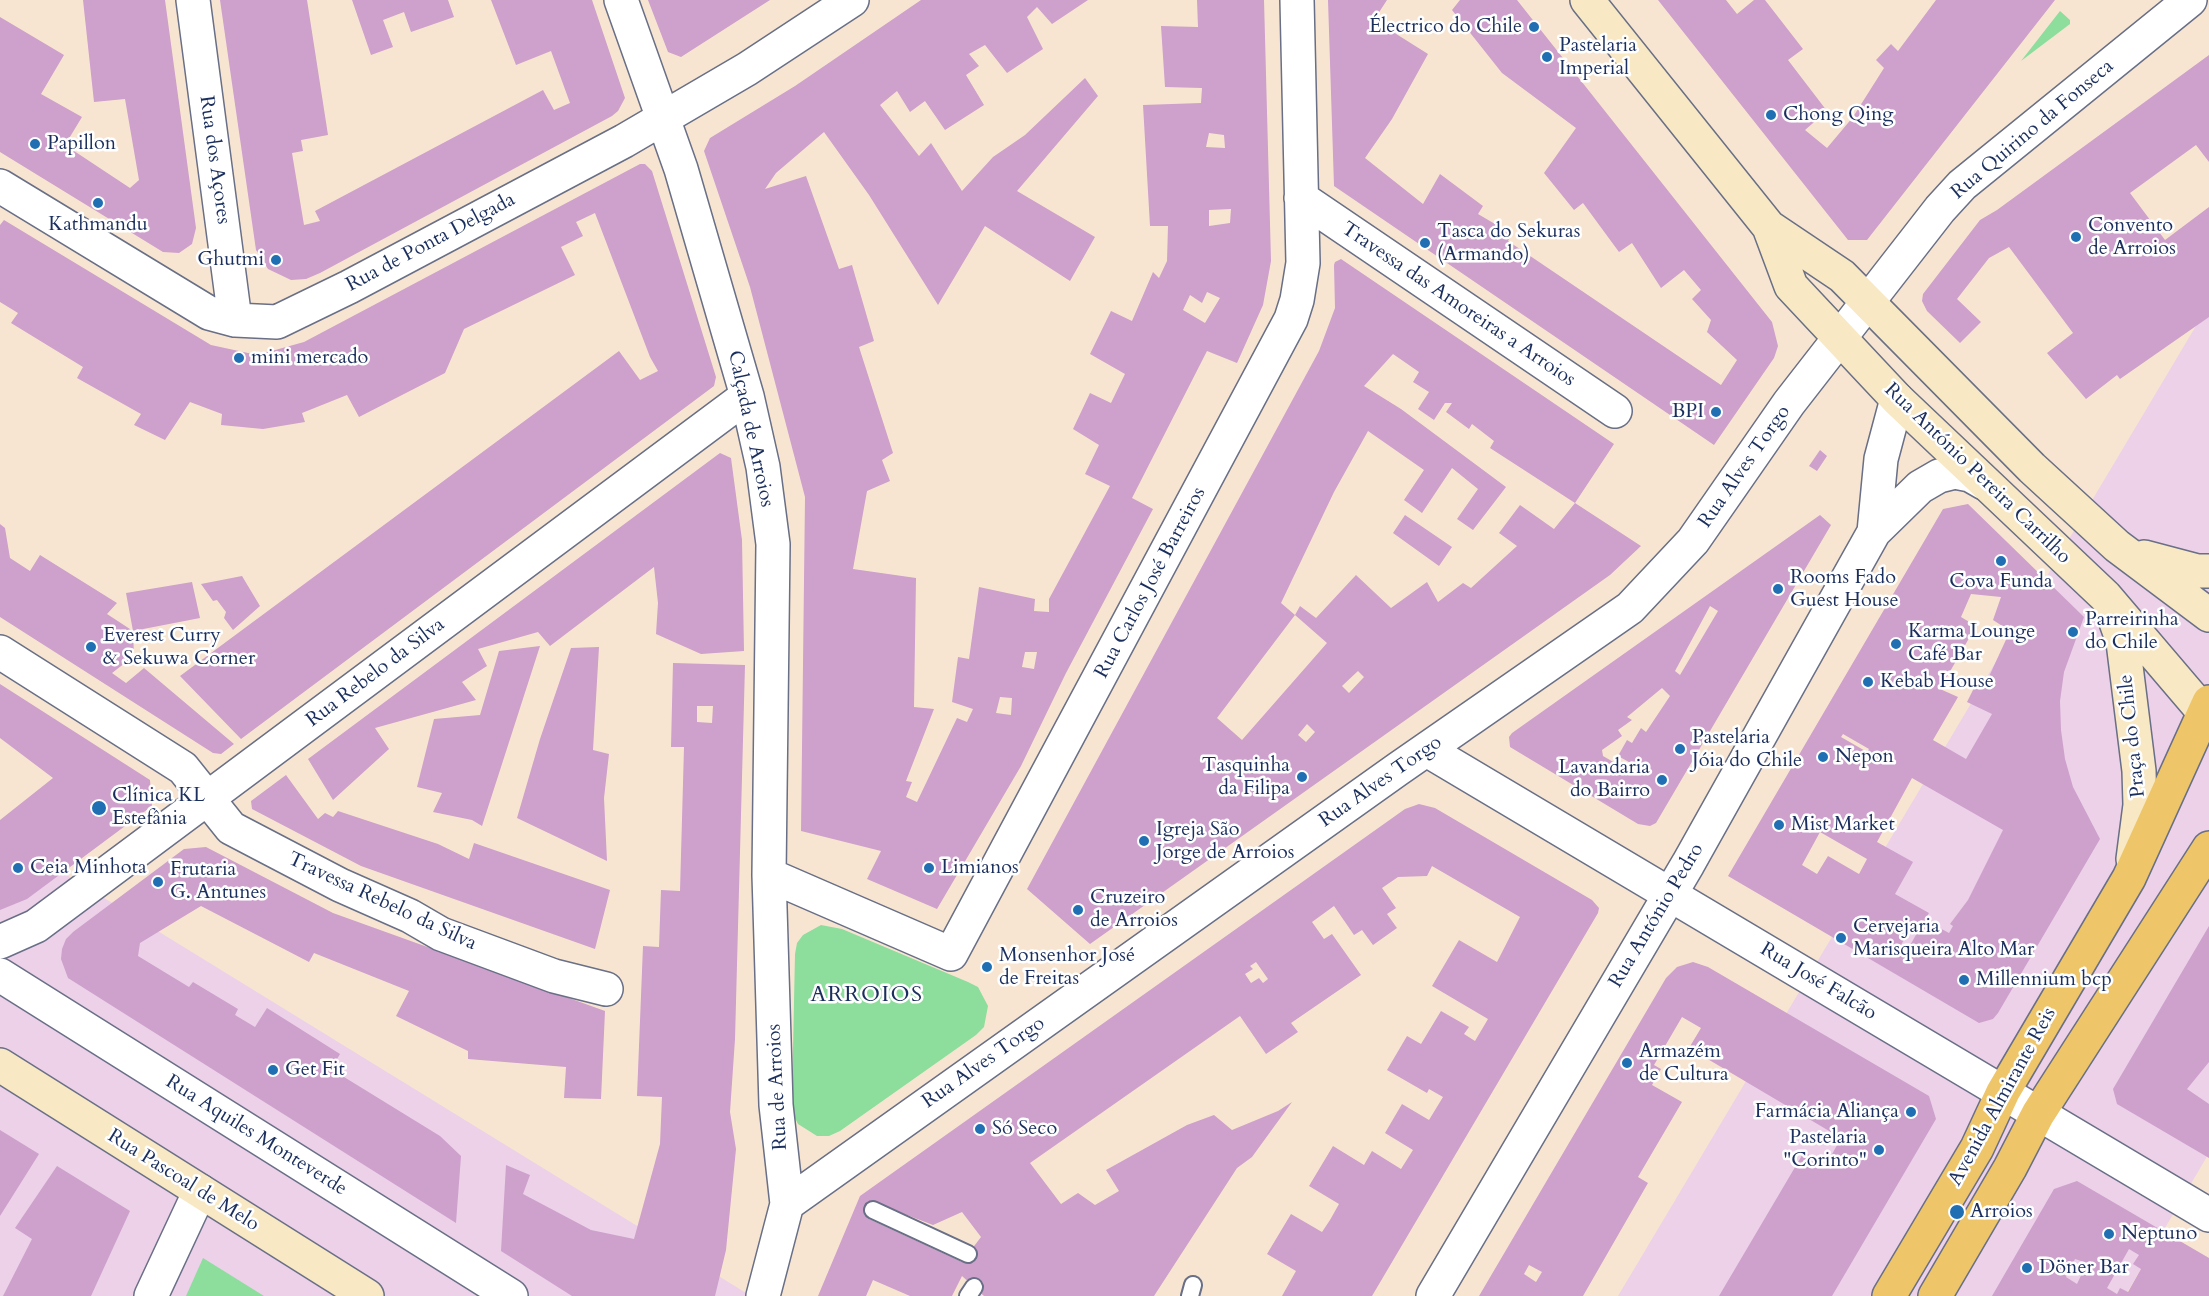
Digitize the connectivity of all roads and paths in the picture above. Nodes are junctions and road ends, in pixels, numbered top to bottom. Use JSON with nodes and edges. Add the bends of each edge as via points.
{"nodes":[{"id":1,"x":193,"y":0,"type":"edge"},
{"id":2,"x":621,"y":0,"type":"edge"},
{"id":3,"x":852,"y":0,"type":"edge"},
{"id":4,"x":1297,"y":0,"type":"edge"},
{"id":5,"x":1587,"y":0,"type":"edge"},
{"id":6,"x":2190,"y":0,"type":"edge"},
{"id":7,"x":663,"y":118,"type":"junction"},
{"id":8,"x":0,"y":186,"type":"edge"},
{"id":9,"x":1301,"y":198,"type":"junction"},
{"id":10,"x":1769,"y":227,"type":"junction"},
{"id":11,"x":1868,"y":302,"type":"junction"},
{"id":12,"x":235,"y":320,"type":"junction"},
{"id":13,"x":1839,"y":339,"type":"junction"},
{"id":14,"x":747,"y":396,"type":"junction"},
{"id":15,"x":1897,"y":399,"type":"junction"},
{"id":16,"x":1615,"y":411,"type":"dead end"},
{"id":17,"x":1984,"y":483,"type":"junction"},
{"id":18,"x":1874,"y":532,"type":"junction"},
{"id":19,"x":2117,"y":546,"type":"junction"},
{"id":20,"x":2209,"y":571,"type":"edge"},
{"id":21,"x":2105,"y":596,"type":"junction"},
{"id":22,"x":2209,"y":615,"type":"edge"},
{"id":23,"x":0,"y":652,"type":"edge"},
{"id":24,"x":2207,"y":711,"type":"edge"},
{"id":25,"x":1427,"y":750,"type":"junction"},
{"id":26,"x":208,"y":799,"type":"junction"},
{"id":27,"x":2209,"y":848,"type":"edge"},
{"id":28,"x":770,"y":875,"type":"junction"},
{"id":29,"x":2129,"y":878,"type":"junction"},
{"id":30,"x":2197,"y":878,"type":"edge"},
{"id":31,"x":1669,"y":894,"type":"junction"},
{"id":32,"x":0,"y":942,"type":"edge"},
{"id":33,"x":0,"y":975,"type":"edge"},
{"id":34,"x":606,"y":989,"type":"dead end"},
{"id":35,"x":0,"y":1065,"type":"edge"},
{"id":36,"x":2003,"y":1092,"type":"junction"},
{"id":37,"x":2038,"y":1113,"type":"junction"},
{"id":38,"x":200,"y":1191,"type":"junction"},
{"id":39,"x":787,"y":1204,"type":"junction"},
{"id":40,"x":873,"y":1210,"type":"dead end"},
{"id":41,"x":2209,"y":1215,"type":"edge"},
{"id":42,"x":968,"y":1254,"type":"dead end"},
{"id":43,"x":151,"y":1296,"type":"edge"},
{"id":44,"x":367,"y":1296,"type":"edge"},
{"id":45,"x":511,"y":1296,"type":"edge"},
{"id":46,"x":763,"y":1296,"type":"edge"},
{"id":47,"x":1433,"y":1296,"type":"edge"},
{"id":48,"x":1889,"y":1296,"type":"edge"},
{"id":49,"x":1935,"y":1296,"type":"edge"}],
"edges":[{"from":1,"to":12,"type":"street","name":"Rua dos Açores"},
{"from":2,"to":7,"type":"street","name":"Calçada de Arroios"},
{"from":3,"to":7,"type":"street","name":"Rua de Ponta Delgada"},
{"from":4,"to":9,"type":"street","name":"Rua Carlos José Barreiros"},
{"from":5,"to":10,"type":"main road","name":"Rua António Pereira Carrilho"},
{"from":6,"to":11,"type":"street","name":"Rua Quirino da Fonseca","via":[[1962,185]]},
{"from":7,"to":12,"type":"street","name":"Rua de Ponta Delgada","via":[[360,282],[277,322]]},
{"from":7,"to":14,"type":"street","name":"Calçada de Arroios"},
{"from":8,"to":12,"type":"street","name":"Rua de Ponta Delgada","via":[[208,313]]},
{"from":9,"to":16,"type":"street","name":"Travessa das Amoreiras a Arroios"},
{"from":9,"to":28,"type":"street","name":"Rua Carlos José Barreiros","via":[[1303,263],[1291,319],[951,954]]},
{"from":10,"to":11,"type":"main road","name":"Rua António Pereira Carrilho","via":[[1831,267]]},
{"from":10,"to":13,"type":"main road","name":"Rua António Pereira Carrilho","via":[[1791,286]]},
{"from":11,"to":13,"type":"street","name":"Rua Alves Torgo"},
{"from":11,"to":15,"type":"main road","via":[[1886,338],[1896,376]]},
{"from":11,"to":19,"type":"main road","name":"Rua António Pereira Carrilho","via":[[2032,468]]},
{"from":13,"to":15,"type":"main road","name":"Rua António Pereira Carrilho"},
{"from":13,"to":25,"type":"street","name":"Rua Alves Torgo","via":[[1789,403],[1693,541],[1630,608]]},
{"from":14,"to":26,"type":"street","name":"Rua Rebelo da Silva"},
{"from":14,"to":28,"type":"street","name":"Calçada de Arroios","via":[[774,544]]},
{"from":15,"to":17,"type":"main road","name":"Rua António Pereira Carrilho"},
{"from":15,"to":18,"type":"street","name":"Rua António Pedro","via":[[1881,459]]},
{"from":17,"to":18,"type":"street","name":"Rua António Pedro","via":[[1955,472],[1939,476],[1920,487]]},
{"from":17,"to":21,"type":"main road","name":"Rua António Pereira Carrilho"},
{"from":18,"to":31,"type":"street","name":"Rua António Pedro"},
{"from":19,"to":20,"type":"main road","via":[[2157,562]]},
{"from":19,"to":22,"type":"main road","name":"Rua António Pereira Carrilho"},
{"from":21,"to":24,"type":"main road","name":"Rua António Pereira Carrilho"},
{"from":21,"to":29,"type":"main road","name":"Praça do Chile","via":[[2123,642],[2139,771],[2138,830]]},
{"from":23,"to":26,"type":"street","name":"Travessa Rebelo da Silva","via":[[183,768]]},
{"from":24,"to":29,"type":"main road","name":"Avenida Almirante Reis"},
{"from":25,"to":31,"type":"street","name":"Rua José Falcão"},
{"from":25,"to":39,"type":"street","name":"Rua Alves Torgo"},
{"from":26,"to":32,"type":"street","name":"Rua Rebelo da Silva","via":[[36,926]]},
{"from":26,"to":34,"type":"street","name":"Travessa Rebelo da Silva","via":[[231,828],[441,934],[554,976]]},
{"from":27,"to":30,"type":"main road","name":"Avenida Almirante Reis"},
{"from":28,"to":39,"type":"street","name":"Rua de Arroios","via":[[776,1105]]},
{"from":29,"to":36,"type":"main road","name":"Avenida Almirante Reis"},
{"from":30,"to":37,"type":"main road","name":"Avenida Almirante Reis"},
{"from":31,"to":36,"type":"street","name":"Rua José Falcão"},
{"from":31,"to":47,"type":"street","name":"Rua António Pedro"},
{"from":33,"to":45,"type":"street","name":"Rua Aquiles Monteverde"},
{"from":35,"to":38,"type":"main road","name":"Rua Pascoal de Melo"},
{"from":36,"to":37,"type":"street","name":"Rua José Falcão"},
{"from":36,"to":48,"type":"main road","name":"Avenida Almirante Reis","via":[[1977,1148]]},
{"from":37,"to":41,"type":"street","name":"Rua José Falcão"},
{"from":37,"to":49,"type":"main road","name":"Avenida Almirante Reis"},
{"from":38,"to":43,"type":"street"},
{"from":38,"to":44,"type":"main road","name":"Rua Pascoal de Melo"},
{"from":39,"to":46,"type":"street","name":"Rua de Arroios"},
{"from":40,"to":42,"type":"lane"}]}
